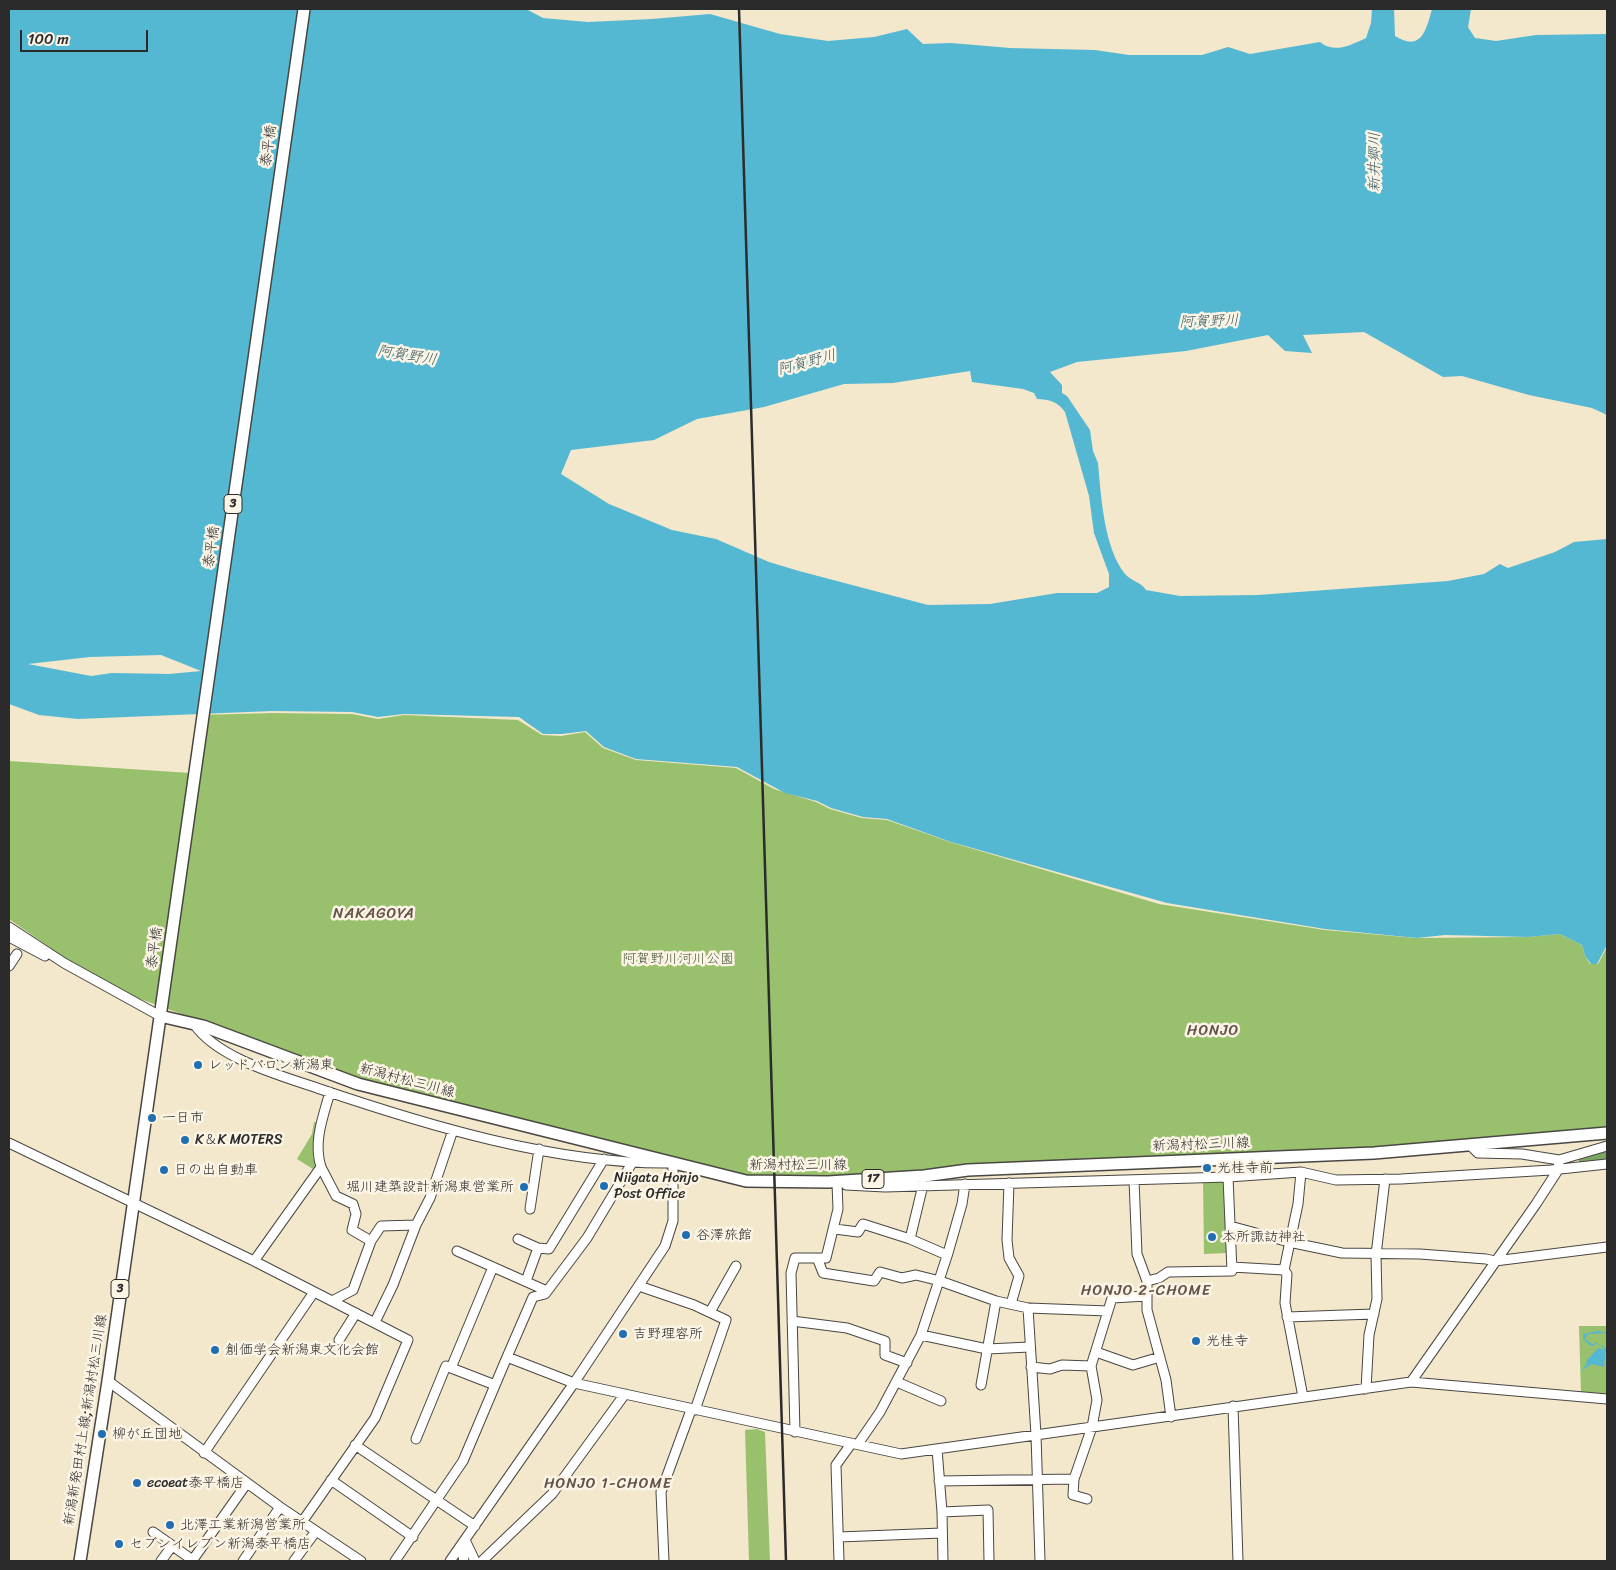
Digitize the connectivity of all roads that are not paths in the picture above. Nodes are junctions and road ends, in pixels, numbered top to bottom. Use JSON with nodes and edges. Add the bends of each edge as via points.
{"nodes":[{"id":1,"x":304,"y":9,"type":"edge"},
{"id":2,"x":9,"y":926,"type":"edge"},
{"id":3,"x":9,"y":937,"type":"edge"},
{"id":4,"x":17,"y":954,"type":"dead end"},
{"id":5,"x":55,"y":958,"type":"junction"},
{"id":6,"x":9,"y":966,"type":"edge"},
{"id":7,"x":160,"y":1016,"type":"junction"},
{"id":8,"x":194,"y":1024,"type":"junction"},
{"id":9,"x":330,"y":1092,"type":"junction"},
{"id":10,"x":453,"y":1130,"type":"junction"},
{"id":11,"x":1607,"y":1133,"type":"edge"},
{"id":12,"x":9,"y":1143,"type":"edge"},
{"id":13,"x":1470,"y":1145,"type":"junction"},
{"id":14,"x":1607,"y":1146,"type":"edge"},
{"id":15,"x":539,"y":1148,"type":"junction"},
{"id":16,"x":604,"y":1159,"type":"junction"},
{"id":17,"x":1559,"y":1160,"type":"junction"},
{"id":18,"x":632,"y":1163,"type":"junction"},
{"id":19,"x":673,"y":1163,"type":"junction"},
{"id":20,"x":1607,"y":1164,"type":"edge"},
{"id":21,"x":321,"y":1167,"type":"junction"},
{"id":22,"x":1558,"y":1170,"type":"junction"},
{"id":23,"x":1301,"y":1172,"type":"junction"},
{"id":24,"x":1228,"y":1177,"type":"junction"},
{"id":25,"x":1385,"y":1179,"type":"junction"},
{"id":26,"x":1134,"y":1180,"type":"junction"},
{"id":27,"x":1009,"y":1182,"type":"junction"},
{"id":28,"x":833,"y":1183,"type":"junction"},
{"id":29,"x":965,"y":1184,"type":"junction"},
{"id":30,"x":923,"y":1186,"type":"junction"},
{"id":31,"x":132,"y":1202,"type":"junction"},
{"id":32,"x":530,"y":1209,"type":"dead end"},
{"id":33,"x":416,"y":1225,"type":"junction"},
{"id":34,"x":1230,"y":1226,"type":"junction"},
{"id":35,"x":835,"y":1228,"type":"junction"},
{"id":36,"x":518,"y":1239,"type":"dead end"},
{"id":37,"x":910,"y":1239,"type":"junction"},
{"id":38,"x":371,"y":1241,"type":"junction"},
{"id":39,"x":1289,"y":1242,"type":"junction"},
{"id":40,"x":1607,"y":1247,"type":"edge"},
{"id":41,"x":538,"y":1248,"type":"junction"},
{"id":42,"x":457,"y":1251,"type":"dead end"},
{"id":43,"x":947,"y":1255,"type":"junction"},
{"id":44,"x":1376,"y":1255,"type":"junction"},
{"id":45,"x":818,"y":1260,"type":"junction"},
{"id":46,"x":254,"y":1261,"type":"junction"},
{"id":47,"x":1495,"y":1262,"type":"junction"},
{"id":48,"x":736,"y":1266,"type":"dead end"},
{"id":49,"x":492,"y":1267,"type":"junction"},
{"id":50,"x":1232,"y":1267,"type":"junction"},
{"id":51,"x":1284,"y":1270,"type":"junction"},
{"id":52,"x":526,"y":1281,"type":"junction"},
{"id":53,"x":940,"y":1281,"type":"junction"},
{"id":54,"x":1147,"y":1281,"type":"junction"},
{"id":55,"x":639,"y":1286,"type":"junction"},
{"id":56,"x":547,"y":1291,"type":"junction"},
{"id":57,"x":314,"y":1292,"type":"junction"},
{"id":58,"x":1147,"y":1296,"type":"junction"},
{"id":59,"x":332,"y":1301,"type":"junction"},
{"id":60,"x":996,"y":1301,"type":"junction"},
{"id":61,"x":1011,"y":1304,"type":"junction"},
{"id":62,"x":1028,"y":1308,"type":"junction"},
{"id":63,"x":1108,"y":1311,"type":"junction"},
{"id":64,"x":710,"y":1312,"type":"junction"},
{"id":65,"x":356,"y":1313,"type":"junction"},
{"id":66,"x":1374,"y":1314,"type":"junction"},
{"id":67,"x":1287,"y":1317,"type":"junction"},
{"id":68,"x":792,"y":1321,"type":"junction"},
{"id":69,"x":375,"y":1322,"type":"junction"},
{"id":70,"x":921,"y":1336,"type":"junction"},
{"id":71,"x":339,"y":1340,"type":"dead end"},
{"id":72,"x":1030,"y":1347,"type":"junction"},
{"id":73,"x":987,"y":1349,"type":"junction"},
{"id":74,"x":1096,"y":1352,"type":"junction"},
{"id":75,"x":1160,"y":1357,"type":"junction"},
{"id":76,"x":507,"y":1358,"type":"junction"},
{"id":77,"x":907,"y":1363,"type":"junction"},
{"id":78,"x":1091,"y":1366,"type":"junction"},
{"id":79,"x":1031,"y":1367,"type":"junction"},
{"id":80,"x":451,"y":1368,"type":"junction"},
{"id":81,"x":108,"y":1381,"type":"junction"},
{"id":82,"x":897,"y":1382,"type":"junction"},
{"id":83,"x":1411,"y":1382,"type":"junction"},
{"id":84,"x":574,"y":1383,"type":"junction"},
{"id":85,"x":981,"y":1385,"type":"dead end"},
{"id":86,"x":495,"y":1386,"type":"junction"},
{"id":87,"x":1366,"y":1388,"type":"junction"},
{"id":88,"x":625,"y":1394,"type":"junction"},
{"id":89,"x":1303,"y":1397,"type":"junction"},
{"id":90,"x":1607,"y":1399,"type":"edge"},
{"id":91,"x":941,"y":1401,"type":"dead end"},
{"id":92,"x":1232,"y":1406,"type":"junction"},
{"id":93,"x":693,"y":1410,"type":"junction"},
{"id":94,"x":1171,"y":1417,"type":"junction"},
{"id":95,"x":1092,"y":1428,"type":"junction"},
{"id":96,"x":795,"y":1432,"type":"junction"},
{"id":97,"x":1036,"y":1435,"type":"junction"},
{"id":98,"x":416,"y":1439,"type":"dead end"},
{"id":99,"x":855,"y":1444,"type":"junction"},
{"id":100,"x":355,"y":1445,"type":"junction"},
{"id":101,"x":937,"y":1449,"type":"junction"},
{"id":102,"x":204,"y":1453,"type":"junction"},
{"id":103,"x":1074,"y":1479,"type":"junction"},
{"id":104,"x":331,"y":1480,"type":"junction"},
{"id":105,"x":939,"y":1481,"type":"junction"},
{"id":106,"x":1037,"y":1481,"type":"junction"},
{"id":107,"x":247,"y":1483,"type":"junction"},
{"id":108,"x":1087,"y":1499,"type":"dead end"},
{"id":109,"x":436,"y":1501,"type":"junction"},
{"id":110,"x":280,"y":1507,"type":"junction"},
{"id":111,"x":942,"y":1512,"type":"junction"},
{"id":112,"x":302,"y":1522,"type":"junction"},
{"id":113,"x":475,"y":1526,"type":"junction"},
{"id":114,"x":316,"y":1531,"type":"junction"},
{"id":115,"x":153,"y":1532,"type":"dead end"},
{"id":116,"x":942,"y":1533,"type":"junction"},
{"id":117,"x":413,"y":1537,"type":"junction"},
{"id":118,"x":839,"y":1537,"type":"junction"},
{"id":119,"x":463,"y":1543,"type":"junction"},
{"id":120,"x":172,"y":1546,"type":"junction"},
{"id":121,"x":346,"y":1557,"type":"edge"},
{"id":122,"x":80,"y":1561,"type":"edge"},
{"id":123,"x":161,"y":1561,"type":"edge"},
{"id":124,"x":193,"y":1561,"type":"edge"},
{"id":125,"x":243,"y":1561,"type":"edge"},
{"id":126,"x":294,"y":1561,"type":"edge"},
{"id":127,"x":361,"y":1561,"type":"edge"},
{"id":128,"x":395,"y":1561,"type":"edge"},
{"id":129,"x":450,"y":1561,"type":"edge"},
{"id":130,"x":464,"y":1561,"type":"edge"},
{"id":131,"x":475,"y":1561,"type":"edge"},
{"id":132,"x":482,"y":1561,"type":"edge"},
{"id":133,"x":664,"y":1561,"type":"edge"},
{"id":134,"x":839,"y":1561,"type":"edge"},
{"id":135,"x":944,"y":1561,"type":"edge"},
{"id":136,"x":989,"y":1561,"type":"edge"},
{"id":137,"x":1040,"y":1561,"type":"edge"},
{"id":138,"x":1238,"y":1561,"type":"edge"}],
"edges":[{"from":1,"to":7,"type":"main road","name":"泰平橋","number":"3"},
{"from":2,"to":5,"type":"street"},
{"from":3,"to":5,"type":"street","via":[[44,956]]},
{"from":4,"to":6,"type":"street"},
{"from":5,"to":7,"type":"street"},
{"from":7,"to":8,"type":"main road","name":"新潟村松三川線","number":"17"},
{"from":7,"to":31,"type":"main road","name":"新潟新発田村上線;新潟村松三川線","number":"3"},
{"from":8,"to":9,"type":"street","via":[[225,1052]]},
{"from":8,"to":19,"type":"main road","name":"新潟村松三川線","number":"17","via":[[358,1084]]},
{"from":9,"to":10,"type":"street"},
{"from":9,"to":21,"type":"street","via":[[317,1141],[316,1153]]},
{"from":10,"to":15,"type":"street"},
{"from":10,"to":33,"type":"street","via":[[430,1198]]},
{"from":11,"to":13,"type":"main road","name":"新潟村松三川線","number":"17"},
{"from":12,"to":31,"type":"street"},
{"from":13,"to":17,"type":"street","via":[[1478,1153]]},
{"from":13,"to":28,"type":"main road","name":"新潟村松三川線","number":"17","via":[[1374,1153],[968,1170]]},
{"from":14,"to":17,"type":"street"},
{"from":15,"to":16,"type":"street"},
{"from":15,"to":32,"type":"street"},
{"from":16,"to":18,"type":"street"},
{"from":16,"to":41,"type":"street","via":[[549,1249]]},
{"from":17,"to":22,"type":"street"},
{"from":18,"to":19,"type":"street"},
{"from":18,"to":56,"type":"street","via":[[587,1238]]},
{"from":19,"to":28,"type":"main road","name":"新潟村松三川線","number":"17","via":[[746,1180]]},
{"from":19,"to":55,"type":"street","via":[[674,1206],[670,1235]]},
{"from":20,"to":22,"type":"street"},
{"from":21,"to":38,"type":"street","via":[[336,1196],[353,1204],[356,1214],[352,1230]]},
{"from":21,"to":46,"type":"street"},
{"from":22,"to":25,"type":"street"},
{"from":22,"to":47,"type":"street"},
{"from":23,"to":24,"type":"street"},
{"from":23,"to":25,"type":"street","via":[[1336,1180]]},
{"from":23,"to":39,"type":"street"},
{"from":24,"to":26,"type":"street"},
{"from":24,"to":34,"type":"street"},
{"from":25,"to":44,"type":"street"},
{"from":26,"to":27,"type":"street"},
{"from":26,"to":54,"type":"street","via":[[1137,1254]]},
{"from":27,"to":29,"type":"street"},
{"from":27,"to":61,"type":"street","via":[[1007,1240],[1009,1258],[1019,1276]]},
{"from":28,"to":30,"type":"street","via":[[866,1187]]},
{"from":28,"to":35,"type":"street","via":[[838,1209]]},
{"from":29,"to":30,"type":"street"},
{"from":29,"to":43,"type":"street"},
{"from":30,"to":37,"type":"street"},
{"from":31,"to":46,"type":"street"},
{"from":31,"to":81,"type":"main road","name":"新潟新発田村上線;新潟村松三川線","number":"3"},
{"from":33,"to":38,"type":"street","via":[[381,1226]]},
{"from":33,"to":69,"type":"street","via":[[407,1254]]},
{"from":34,"to":39,"type":"street"},
{"from":34,"to":50,"type":"street"},
{"from":35,"to":37,"type":"street","via":[[858,1232],[863,1224]]},
{"from":35,"to":45,"type":"street","via":[[826,1258]]},
{"from":36,"to":41,"type":"street"},
{"from":37,"to":43,"type":"street"},
{"from":38,"to":59,"type":"street","via":[[353,1290]]},
{"from":39,"to":44,"type":"street","via":[[1342,1253]]},
{"from":39,"to":51,"type":"street"},
{"from":40,"to":47,"type":"street"},
{"from":41,"to":52,"type":"street"},
{"from":42,"to":49,"type":"street"},
{"from":43,"to":53,"type":"street"},
{"from":44,"to":47,"type":"street","via":[[1420,1254]]},
{"from":44,"to":66,"type":"street"},
{"from":45,"to":53,"type":"street","via":[[823,1273],[855,1280],[874,1281],[880,1272],[902,1278],[916,1276]]},
{"from":45,"to":68,"type":"street","via":[[795,1258],[790,1273]]},
{"from":46,"to":57,"type":"street"},
{"from":47,"to":83,"type":"street"},
{"from":48,"to":64,"type":"street"},
{"from":49,"to":52,"type":"street"},
{"from":49,"to":80,"type":"street"},
{"from":50,"to":51,"type":"street"},
{"from":50,"to":54,"type":"street","via":[[1232,1271],[1168,1272]]},
{"from":51,"to":67,"type":"street","via":[[1287,1274],[1284,1303]]},
{"from":52,"to":56,"type":"street"},
{"from":53,"to":60,"type":"street"},
{"from":53,"to":70,"type":"street"},
{"from":54,"to":58,"type":"street"},
{"from":55,"to":64,"type":"street"},
{"from":55,"to":84,"type":"street"},
{"from":56,"to":76,"type":"street","via":[[533,1297]]},
{"from":57,"to":59,"type":"street"},
{"from":57,"to":102,"type":"street"},
{"from":58,"to":63,"type":"street","via":[[1112,1298]]},
{"from":58,"to":75,"type":"street","via":[[1151,1330]]},
{"from":59,"to":65,"type":"street"},
{"from":60,"to":61,"type":"street"},
{"from":60,"to":73,"type":"street"},
{"from":61,"to":62,"type":"street"},
{"from":62,"to":63,"type":"street"},
{"from":62,"to":72,"type":"street"},
{"from":63,"to":74,"type":"street"},
{"from":64,"to":93,"type":"street","via":[[726,1320]]},
{"from":65,"to":69,"type":"street"},
{"from":65,"to":71,"type":"street"},
{"from":66,"to":67,"type":"street"},
{"from":66,"to":87,"type":"street","via":[[1369,1335]]},
{"from":67,"to":89,"type":"street"},
{"from":68,"to":77,"type":"street","via":[[847,1328],[885,1341],[884,1355]]},
{"from":68,"to":96,"type":"street"},
{"from":69,"to":100,"type":"street","via":[[408,1340],[375,1418]]},
{"from":70,"to":73,"type":"street"},
{"from":70,"to":77,"type":"street"},
{"from":72,"to":73,"type":"street"},
{"from":72,"to":79,"type":"street"},
{"from":73,"to":85,"type":"street"},
{"from":74,"to":75,"type":"street","via":[[1133,1365]]},
{"from":74,"to":78,"type":"street"},
{"from":75,"to":94,"type":"street"},
{"from":76,"to":84,"type":"street"},
{"from":76,"to":86,"type":"street"},
{"from":77,"to":82,"type":"street"},
{"from":78,"to":79,"type":"street"},
{"from":78,"to":95,"type":"street","via":[[1097,1391]]},
{"from":79,"to":97,"type":"street"},
{"from":80,"to":86,"type":"street"},
{"from":80,"to":98,"type":"street","via":[[446,1366]]},
{"from":81,"to":102,"type":"street"},
{"from":81,"to":122,"type":"main road","name":"新潟新発田村上線;新潟村松三川線","number":"3"},
{"from":82,"to":91,"type":"street"},
{"from":82,"to":99,"type":"street"},
{"from":83,"to":87,"type":"street"},
{"from":83,"to":90,"type":"street"},
{"from":84,"to":88,"type":"street"},
{"from":84,"to":113,"type":"street"},
{"from":86,"to":109,"type":"street","via":[[464,1461]]},
{"from":87,"to":89,"type":"street"},
{"from":88,"to":93,"type":"street"},
{"from":88,"to":132,"type":"street","via":[[552,1494]]},
{"from":89,"to":92,"type":"street"},
{"from":92,"to":94,"type":"street"},
{"from":92,"to":138,"type":"street"},
{"from":93,"to":96,"type":"street"},
{"from":93,"to":133,"type":"street","via":[[661,1492]]},
{"from":94,"to":95,"type":"street"},
{"from":95,"to":97,"type":"street"},
{"from":95,"to":103,"type":"street"},
{"from":96,"to":99,"type":"street"},
{"from":97,"to":101,"type":"street"},
{"from":97,"to":106,"type":"street"},
{"from":99,"to":101,"type":"street","via":[[901,1454]]},
{"from":99,"to":118,"type":"street","via":[[836,1465]]},
{"from":100,"to":104,"type":"street"},
{"from":100,"to":109,"type":"street"},
{"from":101,"to":105,"type":"street"},
{"from":102,"to":107,"type":"street"},
{"from":103,"to":106,"type":"street"},
{"from":103,"to":108,"type":"street","via":[[1073,1495]]},
{"from":104,"to":112,"type":"street"},
{"from":104,"to":117,"type":"street"},
{"from":105,"to":106,"type":"street"},
{"from":105,"to":111,"type":"street"},
{"from":106,"to":137,"type":"street"},
{"from":107,"to":110,"type":"street"},
{"from":107,"to":124,"type":"street"},
{"from":109,"to":113,"type":"street"},
{"from":109,"to":117,"type":"street"},
{"from":110,"to":112,"type":"street"},
{"from":110,"to":125,"type":"street"},
{"from":111,"to":116,"type":"street"},
{"from":111,"to":136,"type":"street","via":[[988,1510]]},
{"from":112,"to":114,"type":"street"},
{"from":113,"to":119,"type":"street"},
{"from":114,"to":121,"type":"street"},
{"from":114,"to":126,"type":"street"},
{"from":115,"to":120,"type":"street"},
{"from":116,"to":118,"type":"street"},
{"from":116,"to":135,"type":"street"},
{"from":117,"to":128,"type":"street"},
{"from":118,"to":134,"type":"street"},
{"from":119,"to":129,"type":"street"},
{"from":119,"to":130,"type":"street"},
{"from":119,"to":131,"type":"street"},
{"from":120,"to":123,"type":"street"},
{"from":120,"to":124,"type":"street"},
{"from":121,"to":127,"type":"street"}]}
